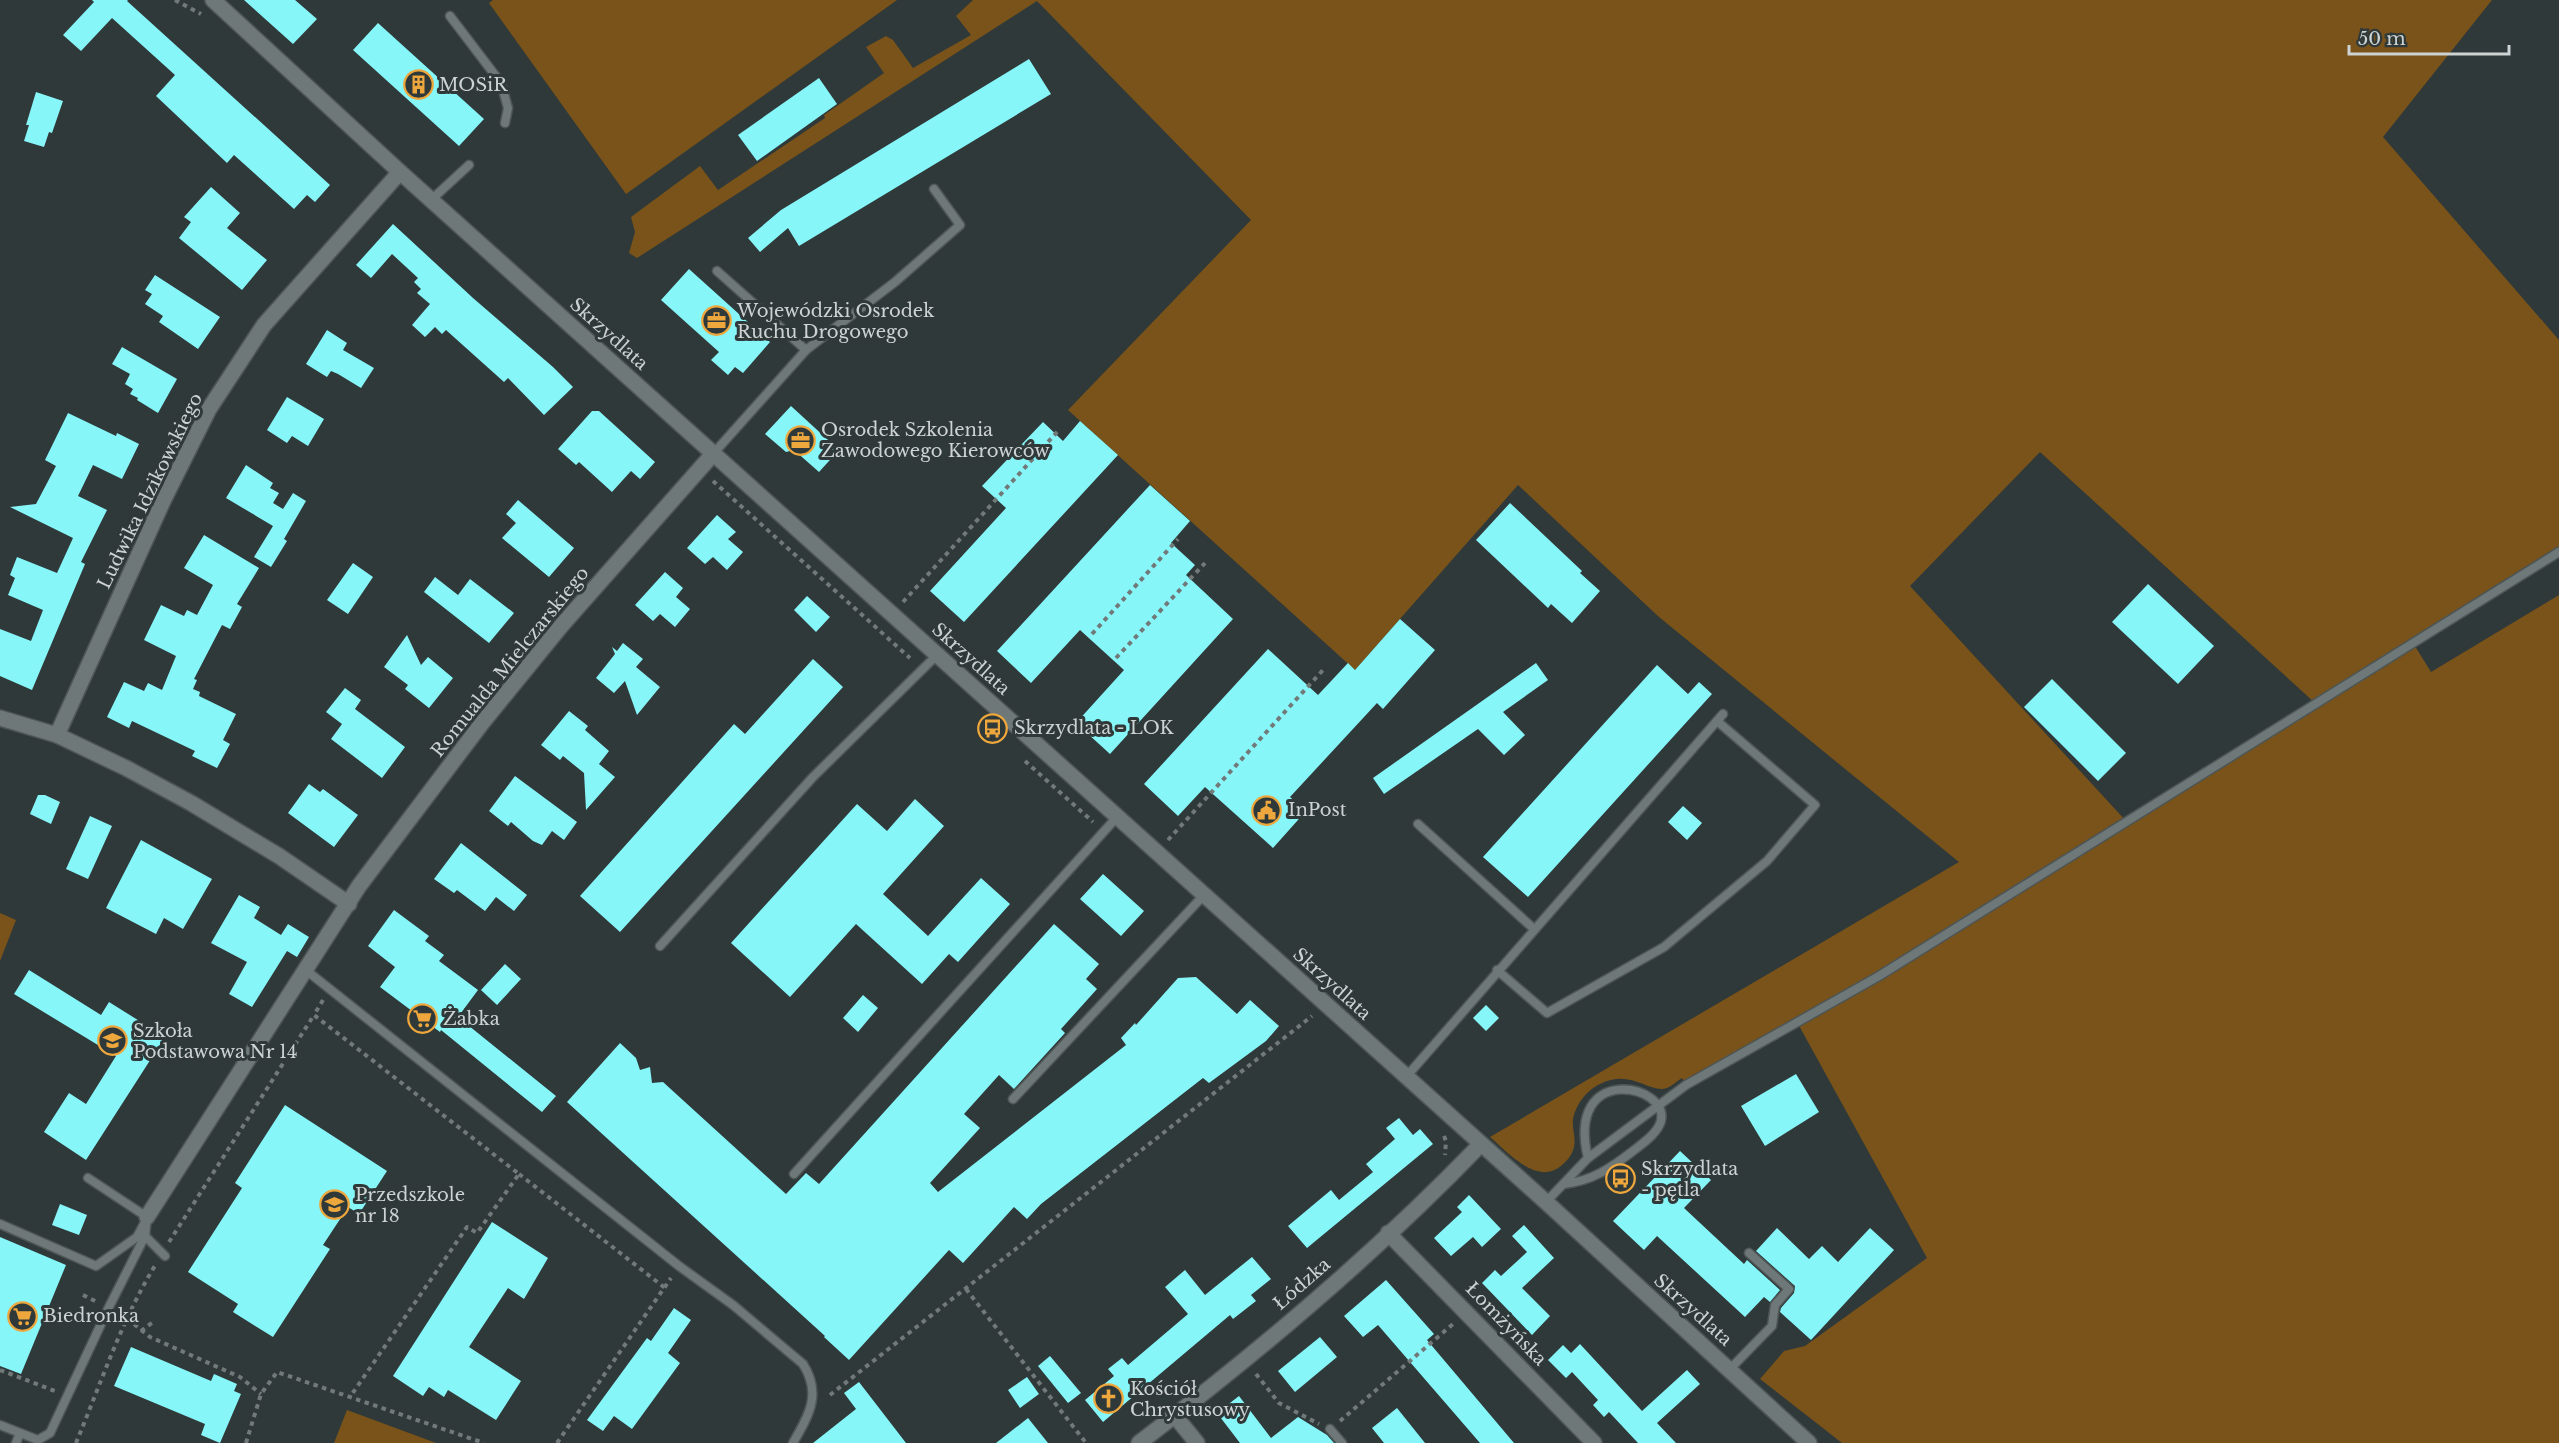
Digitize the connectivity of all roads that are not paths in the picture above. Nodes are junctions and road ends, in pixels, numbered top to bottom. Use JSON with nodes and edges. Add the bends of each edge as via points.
{"nodes":[{"id":1,"x":213,"y":0,"type":"edge"},
{"id":2,"x":450,"y":16,"type":"dead end"},
{"id":3,"x":505,"y":123,"type":"dead end"},
{"id":4,"x":470,"y":165,"type":"dead end"},
{"id":5,"x":400,"y":172,"type":"junction"},
{"id":6,"x":934,"y":189,"type":"dead end"},
{"id":7,"x":431,"y":200,"type":"junction"},
{"id":8,"x":717,"y":271,"type":"dead end"},
{"id":9,"x":806,"y":350,"type":"junction"},
{"id":10,"x":713,"y":454,"type":"junction"},
{"id":11,"x":2559,"y":552,"type":"edge"},
{"id":12,"x":937,"y":655,"type":"junction"},
{"id":13,"x":1723,"y":714,"type":"dead end"},
{"id":14,"x":0,"y":718,"type":"edge"},
{"id":15,"x":1717,"y":721,"type":"junction"},
{"id":16,"x":57,"y":735,"type":"junction"},
{"id":17,"x":1117,"y":817,"type":"junction"},
{"id":18,"x":1418,"y":824,"type":"dead end"},
{"id":19,"x":1204,"y":895,"type":"junction"},
{"id":20,"x":349,"y":904,"type":"junction"},
{"id":21,"x":1534,"y":929,"type":"junction"},
{"id":22,"x":660,"y":946,"type":"dead end"},
{"id":23,"x":1497,"y":970,"type":"junction"},
{"id":24,"x":307,"y":971,"type":"junction"},
{"id":25,"x":1406,"y":1077,"type":"junction"},
{"id":26,"x":1013,"y":1099,"type":"dead end"},
{"id":27,"x":1657,"y":1106,"type":"junction"},
{"id":28,"x":1481,"y":1144,"type":"junction"},
{"id":29,"x":1588,"y":1158,"type":"junction"},
{"id":30,"x":794,"y":1174,"type":"dead end"},
{"id":31,"x":88,"y":1178,"type":"dead end"},
{"id":32,"x":1564,"y":1184,"type":"junction"},
{"id":33,"x":1546,"y":1202,"type":"junction"},
{"id":34,"x":147,"y":1217,"type":"junction"},
{"id":35,"x":0,"y":1224,"type":"edge"},
{"id":36,"x":1388,"y":1233,"type":"junction"},
{"id":37,"x":145,"y":1236,"type":"junction"},
{"id":38,"x":1749,"y":1253,"type":"dead end"},
{"id":39,"x":164,"y":1255,"type":"road end"},
{"id":40,"x":1729,"y":1370,"type":"junction"},
{"id":41,"x":1175,"y":1416,"type":"junction"},
{"id":42,"x":0,"y":1425,"type":"edge"},
{"id":43,"x":1330,"y":1429,"type":"road end"},
{"id":44,"x":20,"y":1433,"type":"junction"},
{"id":45,"x":16,"y":1443,"type":"edge"},
{"id":46,"x":793,"y":1443,"type":"edge"},
{"id":47,"x":1139,"y":1443,"type":"edge"},
{"id":48,"x":1197,"y":1443,"type":"edge"},
{"id":49,"x":1342,"y":1443,"type":"edge"},
{"id":50,"x":1594,"y":1443,"type":"edge"},
{"id":51,"x":1809,"y":1443,"type":"edge"}],
"edges":[{"from":1,"to":5,"type":"street","name":"Skrzydlata"},
{"from":2,"to":3,"type":"lane","via":[[501,83],[507,108]]},
{"from":4,"to":7,"type":"lane"},
{"from":5,"to":7,"type":"street","name":"Skrzydlata"},
{"from":5,"to":16,"type":"street","name":"Ludwika Idzikowskiego","via":[[264,325],[209,409]]},
{"from":6,"to":9,"type":"lane","via":[[960,225],[895,282]]},
{"from":7,"to":10,"type":"street","name":"Skrzydlata"},
{"from":8,"to":9,"type":"lane"},
{"from":9,"to":10,"type":"lane"},
{"from":10,"to":12,"type":"street","name":"Skrzydlata"},
{"from":10,"to":20,"type":"street","name":"Romualda Mielczarskiego","via":[[561,626],[489,715]]},
{"from":11,"to":27,"type":"lane","via":[[1879,975],[1686,1085]]},
{"from":12,"to":17,"type":"street","name":"Skrzydlata"},
{"from":12,"to":22,"type":"lane","via":[[813,777]]},
{"from":13,"to":15,"type":"lane"},
{"from":14,"to":16,"type":"street"},
{"from":15,"to":21,"type":"lane"},
{"from":15,"to":23,"type":"lane","via":[[1815,805],[1767,861],[1665,947],[1547,1013]]},
{"from":16,"to":20,"type":"street","via":[[191,803]]},
{"from":17,"to":19,"type":"street","name":"Skrzydlata"},
{"from":17,"to":30,"type":"lane"},
{"from":18,"to":21,"type":"lane"},
{"from":19,"to":25,"type":"street","name":"Skrzydlata"},
{"from":19,"to":26,"type":"lane"},
{"from":20,"to":24,"type":"street","name":"Romualda Mielczarskiego"},
{"from":21,"to":23,"type":"lane"},
{"from":23,"to":25,"type":"lane"},
{"from":24,"to":34,"type":"street","name":"Romualda Mielczarskiego"},
{"from":24,"to":46,"type":"lane","via":[[803,1364],[812,1377],[814,1391]]},
{"from":25,"to":28,"type":"street","name":"Skrzydlata"},
{"from":27,"to":29,"type":"lane"},
{"from":27,"to":29,"type":"lane","via":[[1641,1092],[1626,1088],[1600,1096],[1591,1106],[1584,1126]]},
{"from":27,"to":32,"type":"lane","via":[[1660,1122],[1646,1140],[1596,1177]]},
{"from":28,"to":33,"type":"street","name":"Skrzydlata"},
{"from":28,"to":36,"type":"street","name":"Łódzka"},
{"from":29,"to":32,"type":"lane"},
{"from":31,"to":34,"type":"lane"},
{"from":32,"to":33,"type":"lane"},
{"from":33,"to":40,"type":"street","name":"Skrzydlata"},
{"from":34,"to":35,"type":"lane","via":[[137,1237],[96,1266]]},
{"from":34,"to":37,"type":"lane"},
{"from":36,"to":41,"type":"street","name":"Łódzka","via":[[1245,1360]]},
{"from":36,"to":50,"type":"street","name":"Łomżyńska"},
{"from":37,"to":39,"type":"lane"},
{"from":37,"to":44,"type":"lane","via":[[50,1433],[38,1440]]},
{"from":38,"to":40,"type":"lane","via":[[1789,1289],[1775,1305],[1772,1326]]},
{"from":40,"to":51,"type":"street","name":"Skrzydlata"},
{"from":41,"to":47,"type":"street","name":"Łódzka"},
{"from":41,"to":48,"type":"street"},
{"from":42,"to":44,"type":"lane"},
{"from":43,"to":49,"type":"lane"},
{"from":44,"to":45,"type":"lane"}]}
